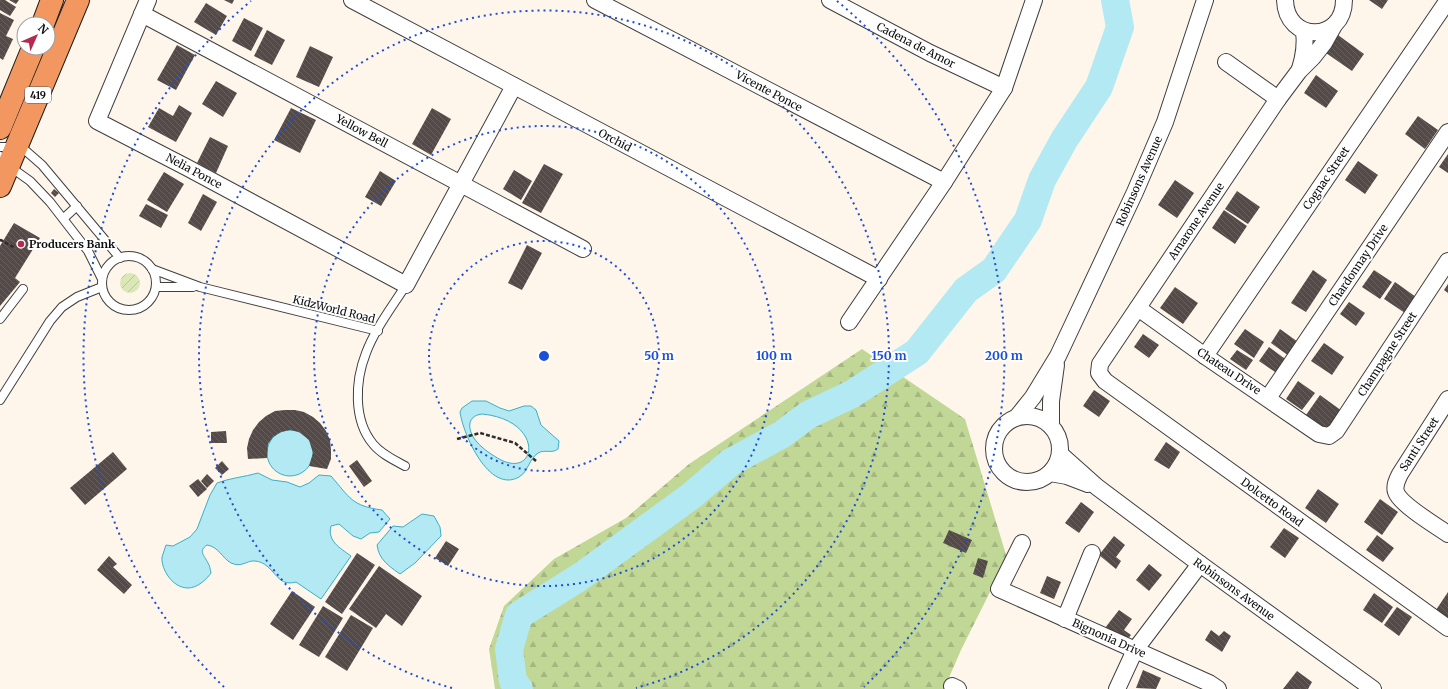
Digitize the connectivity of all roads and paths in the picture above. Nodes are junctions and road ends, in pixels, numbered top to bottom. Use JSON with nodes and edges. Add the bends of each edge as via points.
{"nodes":[{"id":1,"x":52,"y":0,"type":"edge"},
{"id":2,"x":78,"y":0,"type":"edge"},
{"id":3,"x":352,"y":0,"type":"edge"},
{"id":4,"x":595,"y":0,"type":"edge"},
{"id":5,"x":830,"y":0,"type":"edge"},
{"id":6,"x":1034,"y":0,"type":"edge"},
{"id":7,"x":1205,"y":0,"type":"edge"},
{"id":8,"x":1285,"y":0,"type":"edge"},
{"id":9,"x":1448,"y":0,"type":"edge"},
{"id":10,"x":1346,"y":3,"type":"edge"},
{"id":11,"x":145,"y":7,"type":"edge"},
{"id":12,"x":46,"y":16,"type":"edge"},
{"id":13,"x":1333,"y":27,"type":"junction"},
{"id":14,"x":1304,"y":31,"type":"junction"},
{"id":15,"x":30,"y":56,"type":"edge"},
{"id":16,"x":1226,"y":62,"type":"dead end"},
{"id":17,"x":1299,"y":71,"type":"junction"},
{"id":18,"x":514,"y":86,"type":"junction"},
{"id":19,"x":1004,"y":88,"type":"junction"},
{"id":20,"x":1278,"y":99,"type":"junction"},
{"id":21,"x":0,"y":128,"type":"edge"},
{"id":22,"x":1448,"y":132,"type":"edge"},
{"id":23,"x":6,"y":154,"type":"edge"},
{"id":24,"x":944,"y":182,"type":"junction"},
{"id":25,"x":460,"y":184,"type":"junction"},
{"id":26,"x":0,"y":186,"type":"edge"},
{"id":27,"x":77,"y":206,"type":"junction"},
{"id":28,"x":64,"y":218,"type":"junction"},
{"id":29,"x":0,"y":241,"type":"edge"},
{"id":30,"x":15,"y":248,"type":"dead end"},
{"id":31,"x":582,"y":249,"type":"dead end"},
{"id":32,"x":120,"y":258,"type":"junction"},
{"id":33,"x":1448,"y":261,"type":"edge"},
{"id":34,"x":152,"y":269,"type":"junction"},
{"id":35,"x":102,"y":278,"type":"junction"},
{"id":36,"x":879,"y":279,"type":"junction"},
{"id":37,"x":406,"y":285,"type":"junction"},
{"id":38,"x":156,"y":286,"type":"junction"},
{"id":39,"x":102,"y":287,"type":"junction"},
{"id":40,"x":200,"y":287,"type":"junction"},
{"id":41,"x":23,"y":289,"type":"dead end"},
{"id":42,"x":1138,"y":308,"type":"junction"},
{"id":43,"x":0,"y":319,"type":"edge"},
{"id":44,"x":849,"y":322,"type":"dead end"},
{"id":45,"x":378,"y":331,"type":"junction"},
{"id":46,"x":1058,"y":356,"type":"junction"},
{"id":47,"x":1205,"y":356,"type":"junction"},
{"id":48,"x":1099,"y":373,"type":"joint"},
{"id":49,"x":1268,"y":398,"type":"junction"},
{"id":50,"x":1448,"y":399,"type":"edge"},
{"id":51,"x":0,"y":400,"type":"edge"},
{"id":52,"x":1017,"y":416,"type":"junction"},
{"id":53,"x":1051,"y":426,"type":"junction"},
{"id":54,"x":1320,"y":434,"type":"joint"},
{"id":55,"x":456,"y":439,"type":"dead end"},
{"id":56,"x":1060,"y":454,"type":"junction"},
{"id":57,"x":535,"y":460,"type":"dead end"},
{"id":58,"x":405,"y":466,"type":"dead end"},
{"id":59,"x":1050,"y":473,"type":"junction"},
{"id":60,"x":1097,"y":487,"type":"junction"},
{"id":61,"x":1447,"y":532,"type":"edge"},
{"id":62,"x":1022,"y":543,"type":"dead end"},
{"id":63,"x":1092,"y":553,"type":"dead end"},
{"id":64,"x":1200,"y":564,"type":"junction"},
{"id":65,"x":1065,"y":619,"type":"junction"},
{"id":66,"x":1448,"y":628,"type":"edge"},
{"id":67,"x":1135,"y":650,"type":"junction"},
{"id":68,"x":1211,"y":687,"type":"edge"},
{"id":69,"x":1117,"y":689,"type":"edge"},
{"id":70,"x":1373,"y":689,"type":"edge"}],
"edges":[{"from":1,"to":12,"type":"highway"},
{"from":2,"to":23,"type":"highway","number":"419"},
{"from":3,"to":18,"type":"street","name":"Orchid"},
{"from":4,"to":24,"type":"street","name":"Vicente Ponce"},
{"from":5,"to":19,"type":"street","name":"Cadena de Amor","via":[[930,53]]},
{"from":6,"to":19,"type":"street"},
{"from":7,"to":46,"type":"street","name":"Robinsons Avenue","via":[[1165,122]]},
{"from":8,"to":14,"type":"street","via":[[1289,18]]},
{"from":9,"to":47,"type":"street","name":"Cognac Street"},
{"from":10,"to":13,"type":"street","name":"Amarone Avenue","via":[[1340,19]]},
{"from":11,"to":25,"type":"street","name":"Yellow Bell"},
{"from":11,"to":37,"type":"street","name":"Nelia Ponce","via":[[96,121],[193,170]]},
{"from":13,"to":14,"type":"street","via":[[1324,32]]},
{"from":13,"to":17,"type":"street","name":"Amarone Avenue","via":[[1324,43]]},
{"from":14,"to":17,"type":"street","name":"Amarone Avenue","via":[[1305,54]]},
{"from":15,"to":21,"type":"highway","number":"419"},
{"from":16,"to":20,"type":"street"},
{"from":17,"to":20,"type":"street","name":"Amarone Avenue"},
{"from":18,"to":25,"type":"street"},
{"from":18,"to":36,"type":"street","name":"Orchid"},
{"from":19,"to":24,"type":"street"},
{"from":20,"to":42,"type":"street","name":"Amarone Avenue"},
{"from":22,"to":49,"type":"street","name":"Chardonnay Drive"},
{"from":23,"to":26,"type":"highway","number":"419"},
{"from":23,"to":27,"type":"lane","via":[[26,151],[42,165]]},
{"from":23,"to":28,"type":"lane"},
{"from":24,"to":36,"type":"street"},
{"from":25,"to":31,"type":"street","name":"Yellow Bell"},
{"from":25,"to":37,"type":"street"},
{"from":27,"to":28,"type":"lane"},
{"from":27,"to":32,"type":"lane"},
{"from":28,"to":35,"type":"lane","via":[[88,251]]},
{"from":29,"to":30,"type":"path"},
{"from":32,"to":34,"type":"lane","via":[[138,258]]},
{"from":32,"to":35,"type":"lane","via":[[108,266]]},
{"from":33,"to":54,"type":"street","name":"Champagne Street","via":[[1336,431],[1329,436]]},
{"from":34,"to":38,"type":"lane"},
{"from":34,"to":40,"type":"lane","name":"KidzWorld Road"},
{"from":35,"to":39,"type":"lane"},
{"from":36,"to":44,"type":"street"},
{"from":37,"to":45,"type":"lane"},
{"from":38,"to":39,"type":"lane","via":[[149,302],[130,310],[117,308],[105,296]]},
{"from":38,"to":40,"type":"lane","name":"KidzWorld Road"},
{"from":39,"to":51,"type":"lane","via":[[77,297],[62,307],[50,321]]},
{"from":40,"to":45,"type":"lane","name":"KidzWorld Road"},
{"from":41,"to":43,"type":"lane"},
{"from":42,"to":47,"type":"street","name":"Chateau Drive"},
{"from":42,"to":48,"type":"street","name":"Amarone Avenue","via":[[1100,364]]},
{"from":45,"to":58,"type":"lane","name":"KidzWorld Road","via":[[366,353],[360,372],[359,416],[366,435],[373,444],[381,452]]},
{"from":46,"to":52,"type":"street","name":"Robinsons Avenue","via":[[1034,397]]},
{"from":46,"to":53,"type":"street","name":"Robinsons Avenue","via":[[1051,401]]},
{"from":47,"to":49,"type":"street","name":"Chateau Drive"},
{"from":48,"to":66,"type":"street","name":"Dolcetto Road","via":[[1105,382]]},
{"from":49,"to":54,"type":"street","name":"Chateau Drive"},
{"from":50,"to":61,"type":"street","name":"Santi Street","via":[[1396,482],[1396,491],[1401,500]]},
{"from":52,"to":53,"type":"street","via":[[1036,417]]},
{"from":52,"to":59,"type":"street","via":[[1007,421],[994,439],[995,461],[1000,471],[1019,482],[1031,483],[1041,480]]},
{"from":53,"to":56,"type":"street","via":[[1060,444]]},
{"from":55,"to":57,"type":"path","via":[[480,433],[515,443]]},
{"from":56,"to":59,"type":"street","via":[[1057,464]]},
{"from":56,"to":60,"type":"street","name":"Robinsons Avenue"},
{"from":59,"to":60,"type":"street","name":"Robinsons Avenue","via":[[1068,476]]},
{"from":60,"to":64,"type":"street","name":"Robinsons Avenue"},
{"from":62,"to":65,"type":"street","name":"Bignonia Drive","via":[[999,589]]},
{"from":63,"to":65,"type":"street"},
{"from":64,"to":67,"type":"street"},
{"from":64,"to":70,"type":"street","name":"Robinsons Avenue"},
{"from":65,"to":67,"type":"street","name":"Bignonia Drive"},
{"from":67,"to":68,"type":"street","name":"Bignonia Drive"},
{"from":67,"to":69,"type":"street"}]}
